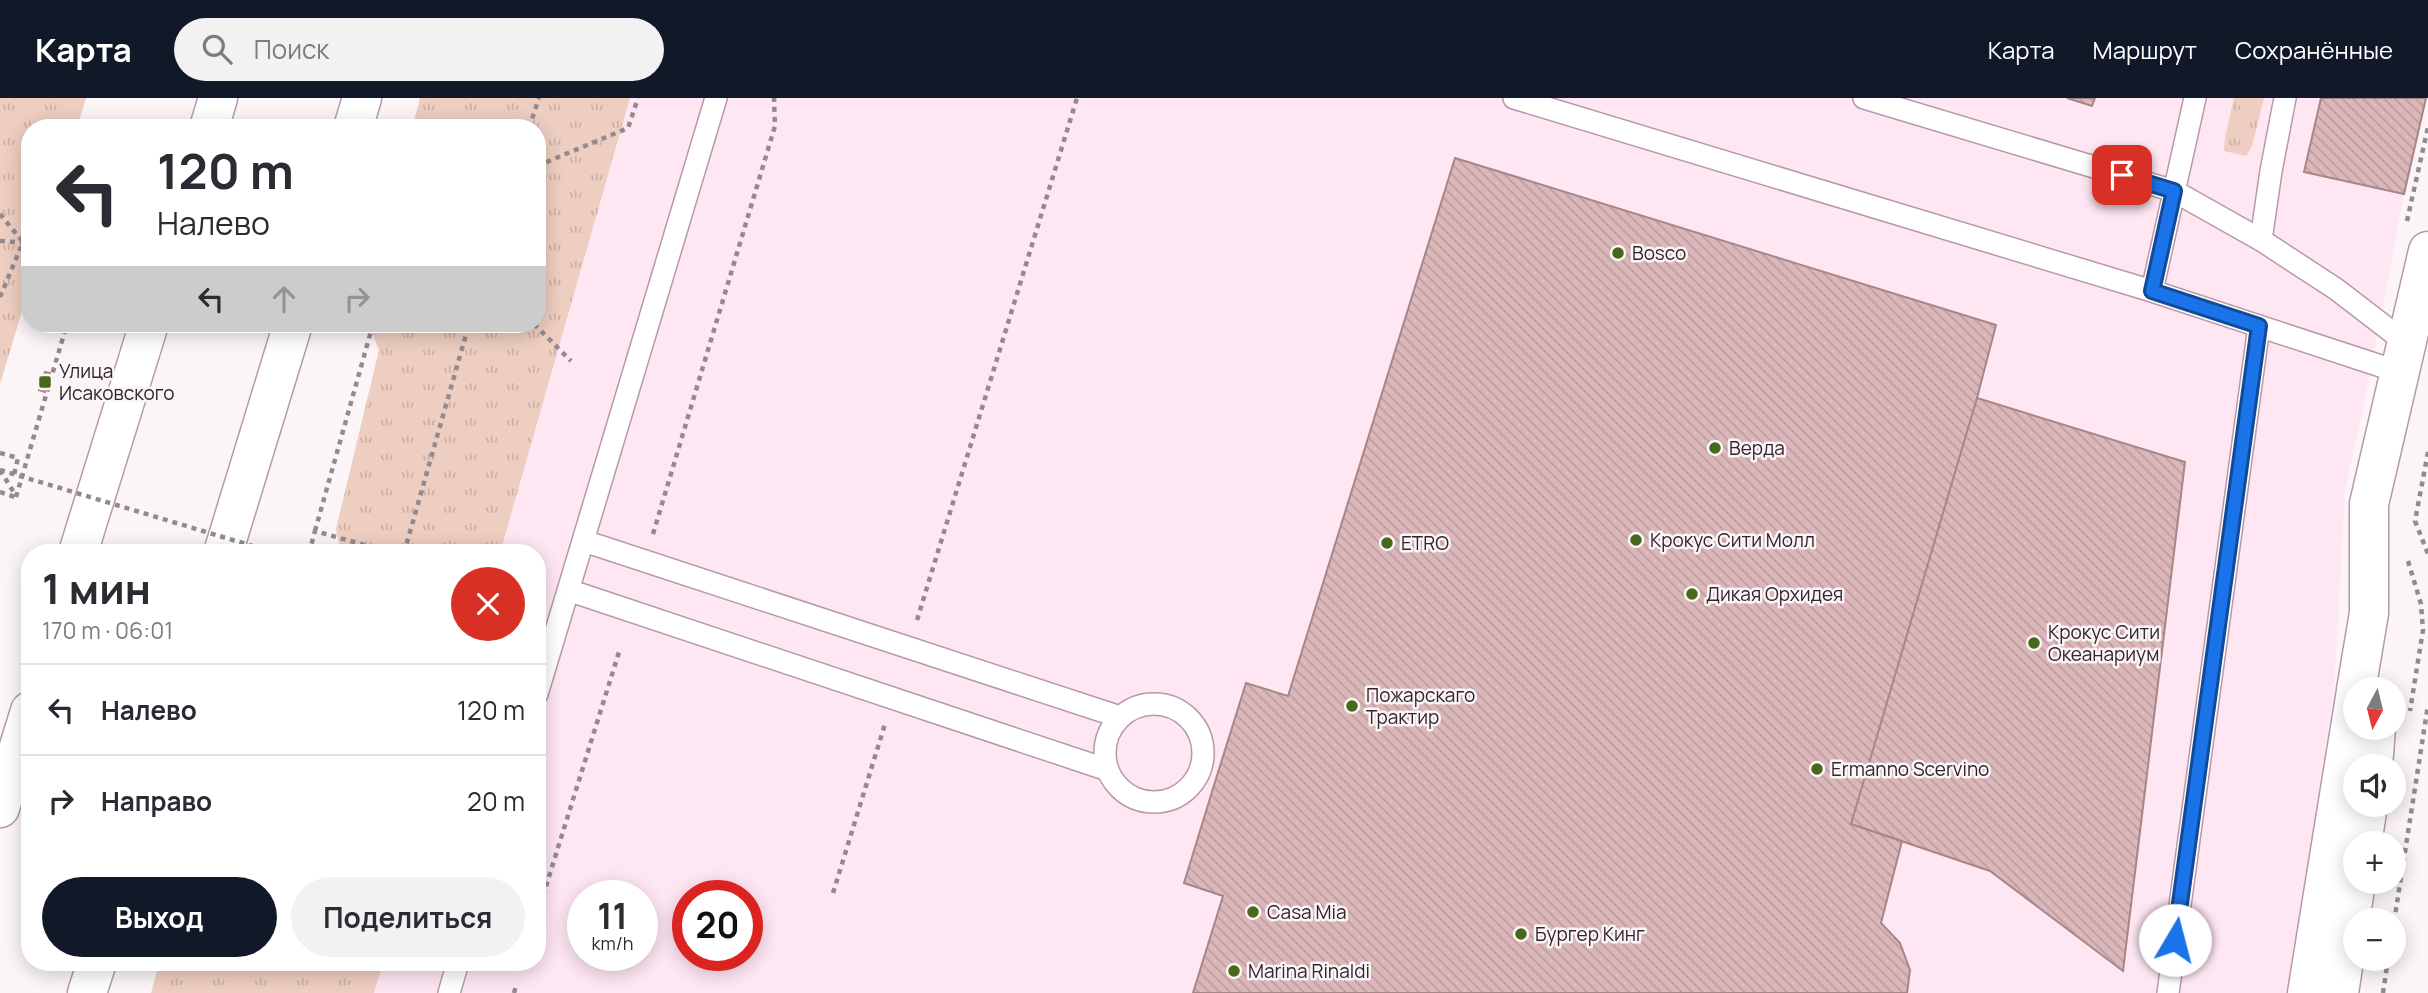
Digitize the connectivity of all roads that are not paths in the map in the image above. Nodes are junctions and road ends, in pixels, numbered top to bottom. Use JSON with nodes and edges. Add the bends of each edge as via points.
{"nodes":[{"id":1,"x":218,"y":98,"type":"edge"},
{"id":2,"x":362,"y":98,"type":"edge"},
{"id":3,"x":716,"y":98,"type":"edge"},
{"id":4,"x":1514,"y":98,"type":"edge"},
{"id":5,"x":1864,"y":98,"type":"edge"},
{"id":6,"x":2195,"y":98,"type":"edge"},
{"id":7,"x":2285,"y":98,"type":"edge"},
{"id":8,"x":212,"y":119,"type":"edge"},
{"id":9,"x":356,"y":119,"type":"edge"},
{"id":10,"x":2174,"y":191,"type":"junction"},
{"id":11,"x":2417,"y":237,"type":"edge"},
{"id":12,"x":2261,"y":240,"type":"junction"},
{"id":13,"x":2152,"y":291,"type":"junction"},
{"id":14,"x":2259,"y":326,"type":"junction"},
{"id":15,"x":146,"y":333,"type":"edge"},
{"id":16,"x":290,"y":333,"type":"edge"},
{"id":17,"x":2402,"y":357,"type":"junction"},
{"id":18,"x":584,"y":541,"type":"junction"},
{"id":19,"x":81,"y":544,"type":"edge"},
{"id":20,"x":225,"y":544,"type":"edge"},
{"id":21,"x":568,"y":590,"type":"junction"},
{"id":22,"x":2369,"y":613,"type":"junction"},
{"id":23,"x":546,"y":664,"type":"edge"},
{"id":24,"x":2358,"y":677,"type":"edge"},
{"id":25,"x":2377,"y":677,"type":"edge"},
{"id":26,"x":1120,"y":717,"type":"junction"},
{"id":27,"x":21,"y":740,"type":"edge"},
{"id":28,"x":2348,"y":740,"type":"edge"},
{"id":29,"x":1108,"y":770,"type":"junction"},
{"id":30,"x":0,"y":808,"type":"edge"},
{"id":31,"x":2354,"y":894,"type":"edge"},
{"id":32,"x":94,"y":971,"type":"edge"},
{"id":33,"x":455,"y":971,"type":"edge"},
{"id":34,"x":87,"y":993,"type":"edge"},
{"id":35,"x":449,"y":993,"type":"edge"},
{"id":36,"x":2168,"y":993,"type":"edge"},
{"id":37,"x":2307,"y":993,"type":"edge"},
{"id":38,"x":2339,"y":993,"type":"edge"}],
"edges":[{"from":1,"to":8,"type":"main road"},
{"from":2,"to":9,"type":"main road"},
{"from":3,"to":18,"type":"lane"},
{"from":4,"to":13,"type":"lane"},
{"from":5,"to":10,"type":"lane"},
{"from":6,"to":10,"type":"lane"},
{"from":7,"to":12,"type":"lane"},
{"from":10,"to":12,"type":"lane"},
{"from":10,"to":13,"type":"lane"},
{"from":11,"to":17,"type":"main road"},
{"from":12,"to":17,"type":"lane","via":[[2336,289]]},
{"from":13,"to":14,"type":"lane"},
{"from":14,"to":17,"type":"lane"},
{"from":14,"to":36,"type":"lane"},
{"from":15,"to":19,"type":"main road"},
{"from":16,"to":20,"type":"main road"},
{"from":17,"to":22,"type":"main road","via":[[2369,505]]},
{"from":18,"to":21,"type":"lane"},
{"from":18,"to":26,"type":"lane"},
{"from":21,"to":23,"type":"lane"},
{"from":21,"to":29,"type":"lane"},
{"from":22,"to":24,"type":"main road"},
{"from":22,"to":25,"type":"main road"},
{"from":26,"to":29,"type":"lane","via":[[1107,739]]},
{"from":26,"to":29,"type":"lane","via":[[1155,703],[1180,710],[1197,729],[1201,766],[1188,788],[1153,802],[1128,795]]},
{"from":27,"to":30,"type":"main road"},
{"from":28,"to":37,"type":"main road"},
{"from":31,"to":38,"type":"main road"},
{"from":32,"to":34,"type":"main road"},
{"from":33,"to":35,"type":"lane"}]}
